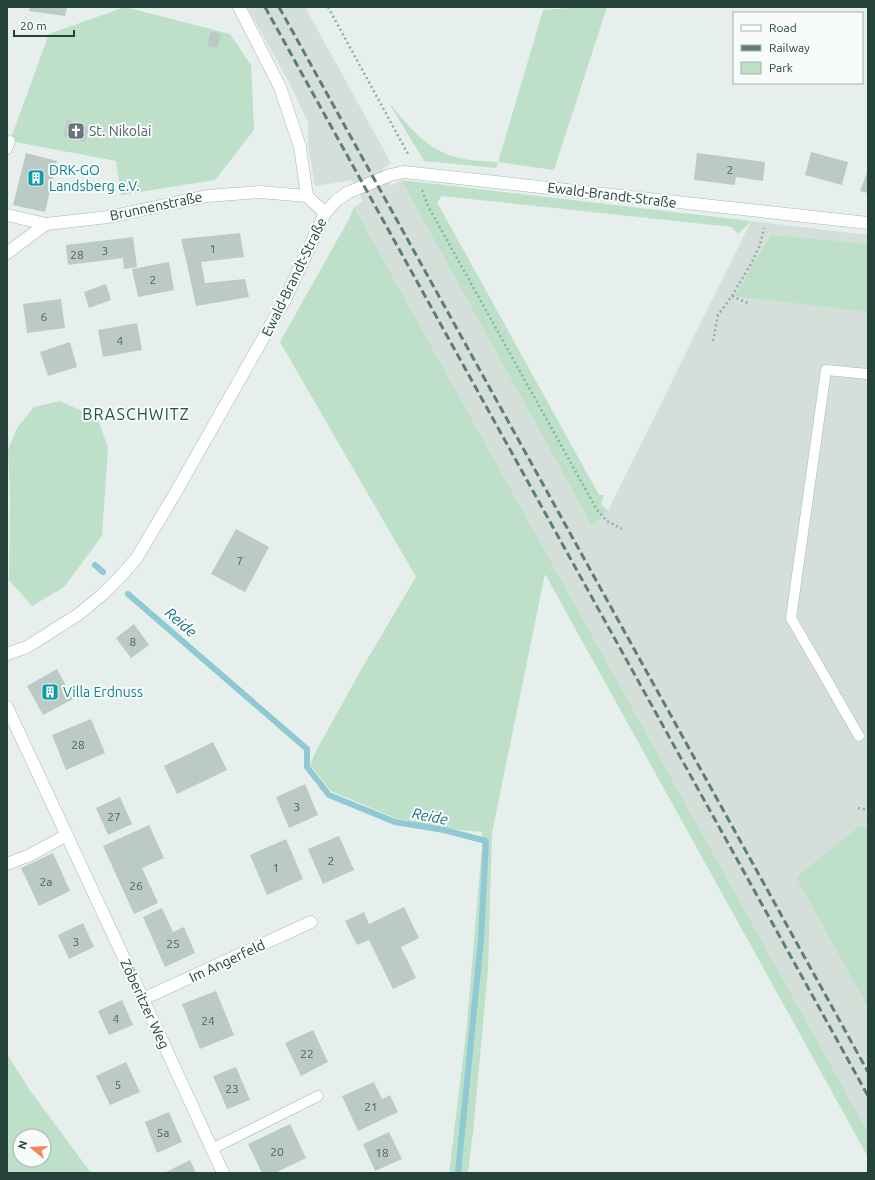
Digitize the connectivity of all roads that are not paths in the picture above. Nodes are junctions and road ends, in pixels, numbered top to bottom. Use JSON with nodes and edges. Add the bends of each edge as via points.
{"nodes":[{"id":1,"x":239,"y":7,"type":"edge"},
{"id":2,"x":307,"y":196,"type":"junction"},
{"id":3,"x":325,"y":212,"type":"junction"},
{"id":4,"x":7,"y":215,"type":"edge"},
{"id":5,"x":868,"y":223,"type":"edge"},
{"id":6,"x":46,"y":224,"type":"junction"},
{"id":7,"x":7,"y":253,"type":"edge"},
{"id":8,"x":868,"y":374,"type":"edge"},
{"id":9,"x":7,"y":654,"type":"edge"},
{"id":10,"x":7,"y":707,"type":"edge"},
{"id":11,"x":859,"y":736,"type":"dead end"},
{"id":12,"x":67,"y":835,"type":"junction"},
{"id":13,"x":7,"y":864,"type":"edge"},
{"id":14,"x":311,"y":922,"type":"dead end"},
{"id":15,"x":143,"y":999,"type":"junction"},
{"id":16,"x":318,"y":1096,"type":"dead end"},
{"id":17,"x":212,"y":1149,"type":"junction"},
{"id":18,"x":223,"y":1173,"type":"edge"}],
"edges":[{"from":1,"to":2,"type":"street","via":[[280,87],[300,147]]},
{"from":2,"to":3,"type":"street"},
{"from":2,"to":6,"type":"street","name":"Brunnenstraße","via":[[260,192],[207,196],[108,217]]},
{"from":3,"to":5,"type":"street","name":"Ewald-Brandt-Straße","via":[[347,193],[385,176],[404,172]]},
{"from":3,"to":9,"type":"street","name":"Ewald-Brandt-Straße","via":[[286,298],[136,559],[103,594],[79,614],[27,647]]},
{"from":4,"to":6,"type":"street","name":"Brunnenstraße"},
{"from":6,"to":7,"type":"street"},
{"from":8,"to":11,"type":"lane","via":[[826,370],[791,618]]},
{"from":10,"to":12,"type":"street","name":"Zöberitzer Weg"},
{"from":12,"to":13,"type":"street"},
{"from":12,"to":15,"type":"street","name":"Zöberitzer Weg"},
{"from":14,"to":15,"type":"street","name":"Im Angerfeld"},
{"from":15,"to":17,"type":"street","name":"Zöberitzer Weg"},
{"from":16,"to":17,"type":"lane"},
{"from":17,"to":18,"type":"street","name":"Zöberitzer Weg"}]}
